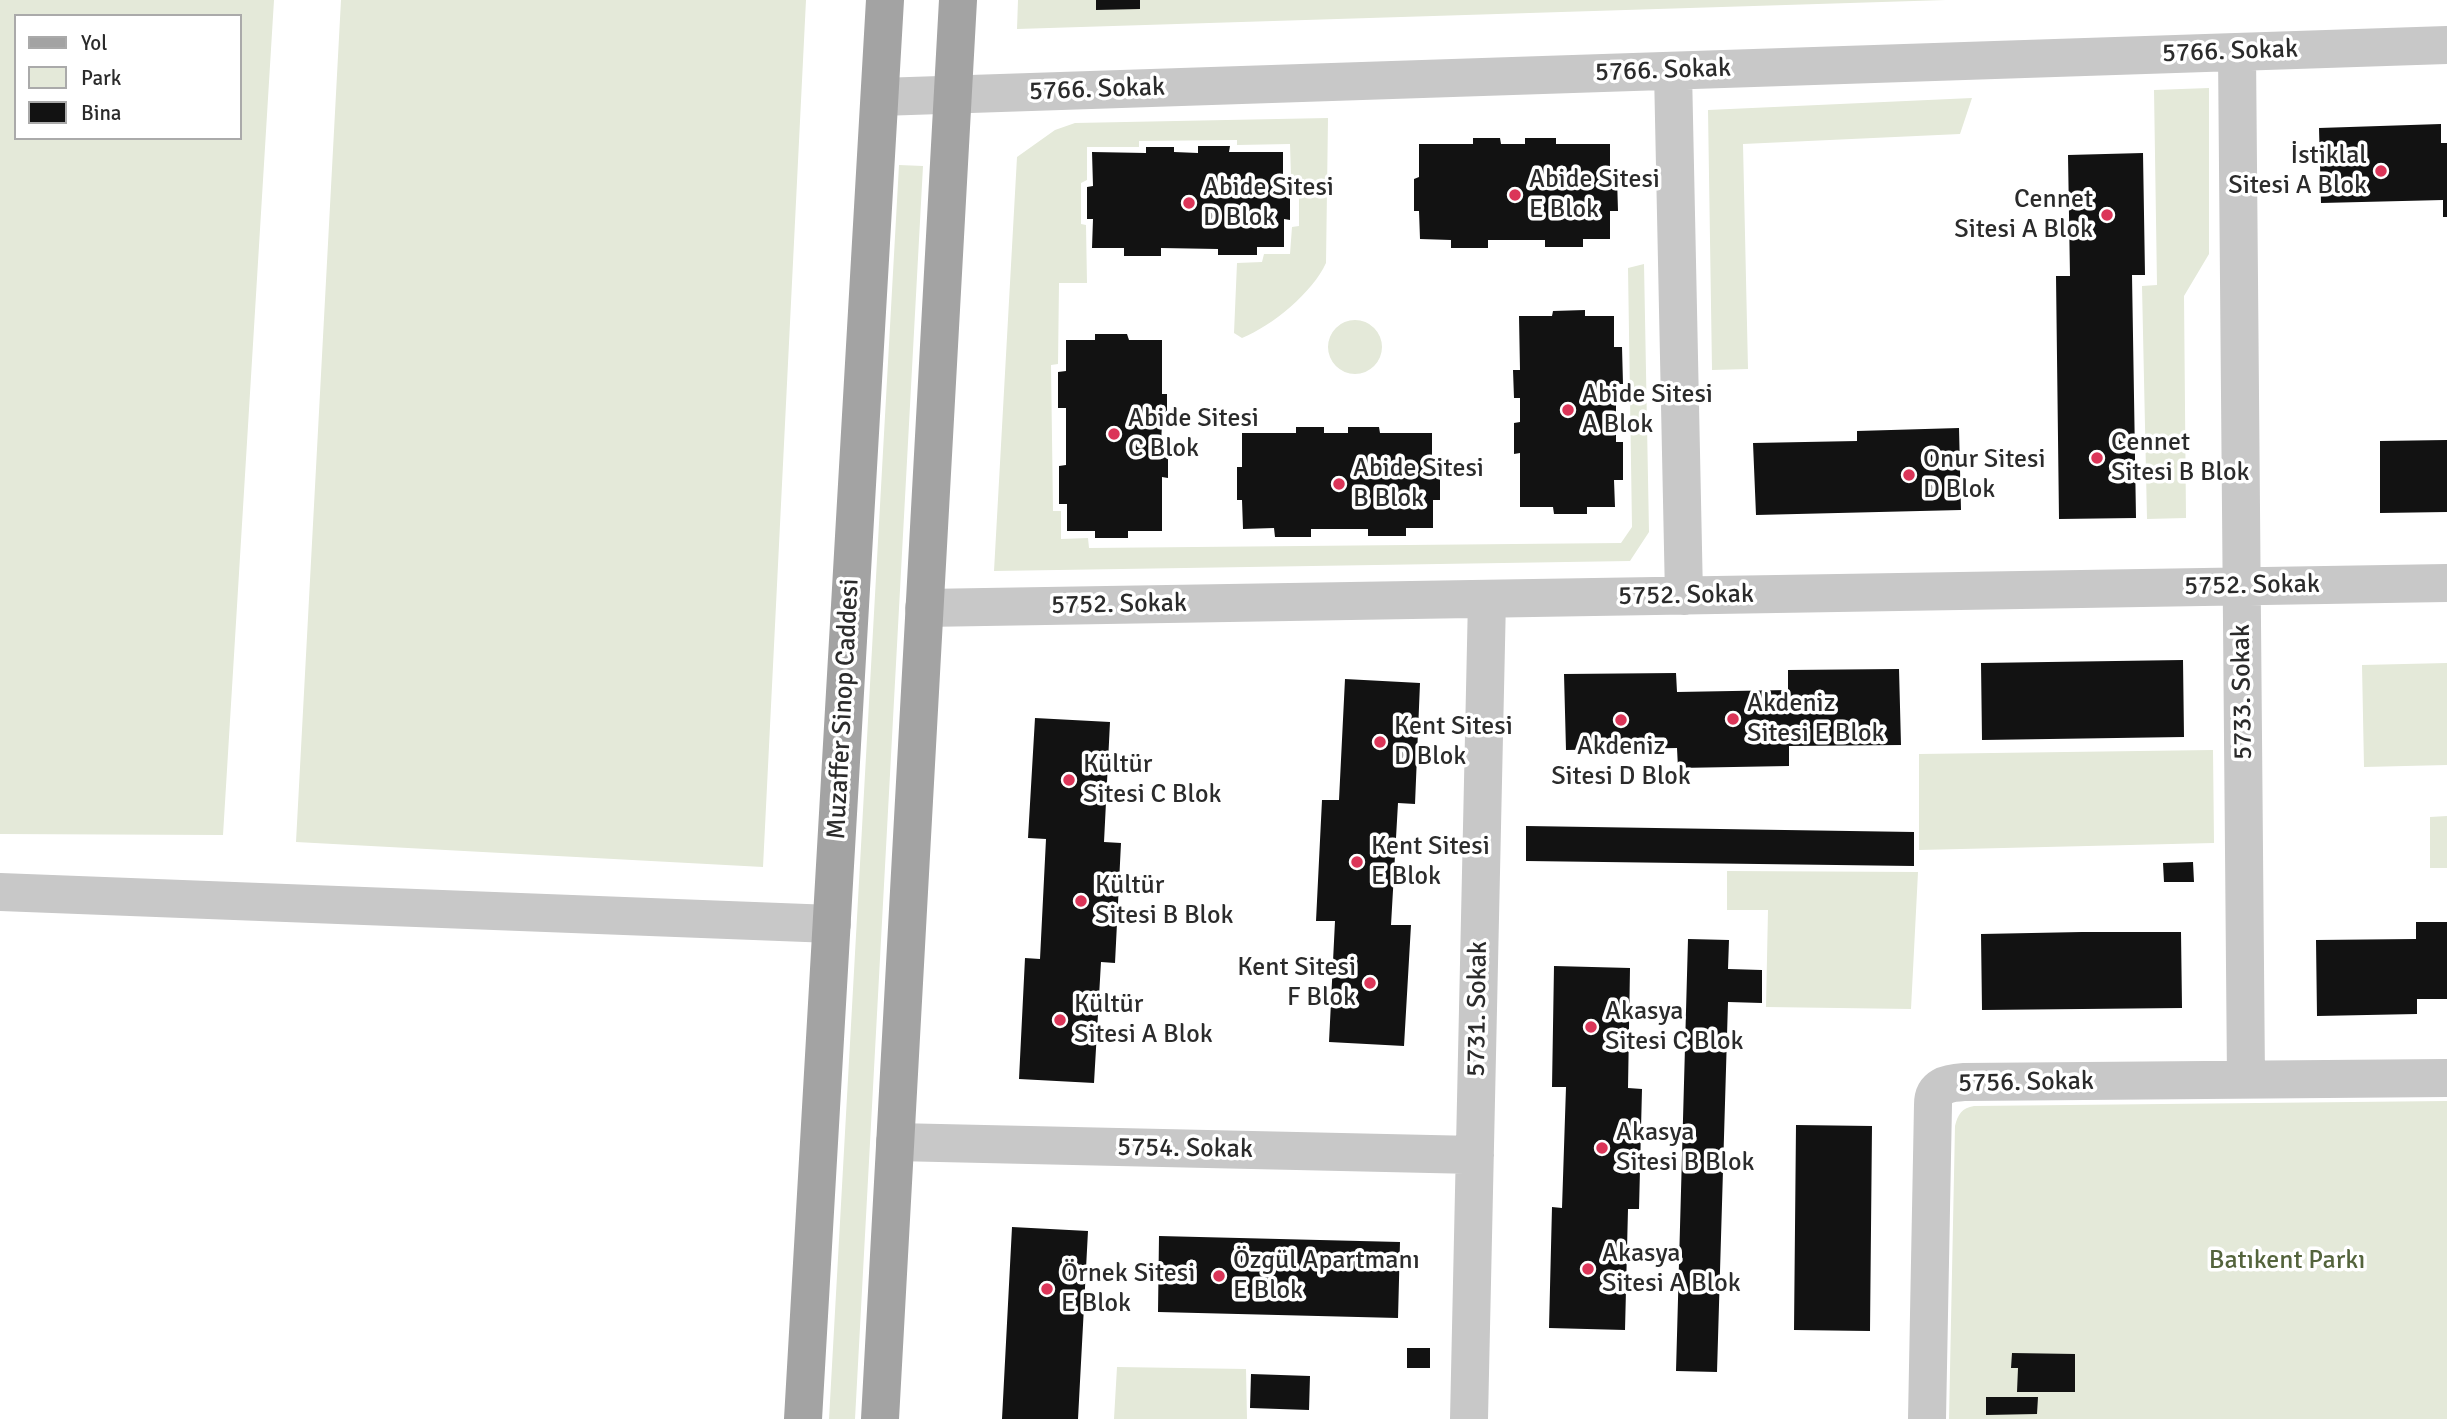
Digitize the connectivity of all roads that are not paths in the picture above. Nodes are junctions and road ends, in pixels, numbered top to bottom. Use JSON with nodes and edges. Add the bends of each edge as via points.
{"nodes":[{"id":1,"x":885,"y":0,"type":"edge"},
{"id":2,"x":958,"y":0,"type":"edge"},
{"id":3,"x":2447,"y":45,"type":"edge"},
{"id":4,"x":2237,"y":52,"type":"junction"},
{"id":5,"x":1673,"y":71,"type":"junction"},
{"id":6,"x":953,"y":94,"type":"junction"},
{"id":7,"x":880,"y":97,"type":"junction"},
{"id":8,"x":2447,"y":583,"type":"edge"},
{"id":9,"x":2242,"y":587,"type":"junction"},
{"id":10,"x":1684,"y":596,"type":"junction"},
{"id":11,"x":1487,"y":599,"type":"junction"},
{"id":12,"x":924,"y":608,"type":"junction"},
{"id":13,"x":0,"y":892,"type":"edge"},
{"id":14,"x":832,"y":924,"type":"junction"},
{"id":15,"x":2447,"y":1078,"type":"edge"},
{"id":16,"x":2246,"y":1079,"type":"junction"},
{"id":17,"x":895,"y":1142,"type":"junction"},
{"id":18,"x":1475,"y":1155,"type":"junction"},
{"id":19,"x":803,"y":1419,"type":"edge"},
{"id":20,"x":880,"y":1419,"type":"edge"},
{"id":21,"x":1469,"y":1419,"type":"edge"},
{"id":22,"x":1927,"y":1419,"type":"edge"}],
"edges":[{"from":1,"to":7,"type":"main road","name":"Muzaffer Sinop Caddesi"},
{"from":2,"to":6,"type":"main road"},
{"from":3,"to":4,"type":"street","name":"5766. Sokak"},
{"from":4,"to":5,"type":"street","name":"5766. Sokak"},
{"from":4,"to":9,"type":"street","name":"5733. Sokak"},
{"from":5,"to":6,"type":"street","name":"5766. Sokak"},
{"from":5,"to":10,"type":"street"},
{"from":6,"to":7,"type":"street","name":"5766. Sokak"},
{"from":6,"to":12,"type":"main road"},
{"from":7,"to":14,"type":"main road","name":"Muzaffer Sinop Caddesi"},
{"from":8,"to":9,"type":"street","name":"5752. Sokak"},
{"from":9,"to":10,"type":"street","name":"5752. Sokak"},
{"from":9,"to":16,"type":"street","name":"5733. Sokak"},
{"from":10,"to":11,"type":"street","name":"5752. Sokak"},
{"from":11,"to":12,"type":"street","name":"5752. Sokak"},
{"from":11,"to":18,"type":"street","name":"5731. Sokak"},
{"from":12,"to":17,"type":"main road"},
{"from":13,"to":14,"type":"street"},
{"from":14,"to":19,"type":"main road","name":"Muzaffer Sinop Caddesi"},
{"from":15,"to":16,"type":"street","name":"5756. Sokak"},
{"from":16,"to":22,"type":"street","name":"5756. Sokak","via":[[1964,1082],[1937,1090],[1933,1105]]},
{"from":17,"to":18,"type":"street","name":"5754. Sokak"},
{"from":17,"to":20,"type":"main road"},
{"from":18,"to":21,"type":"street","name":"5731. Sokak"}]}
